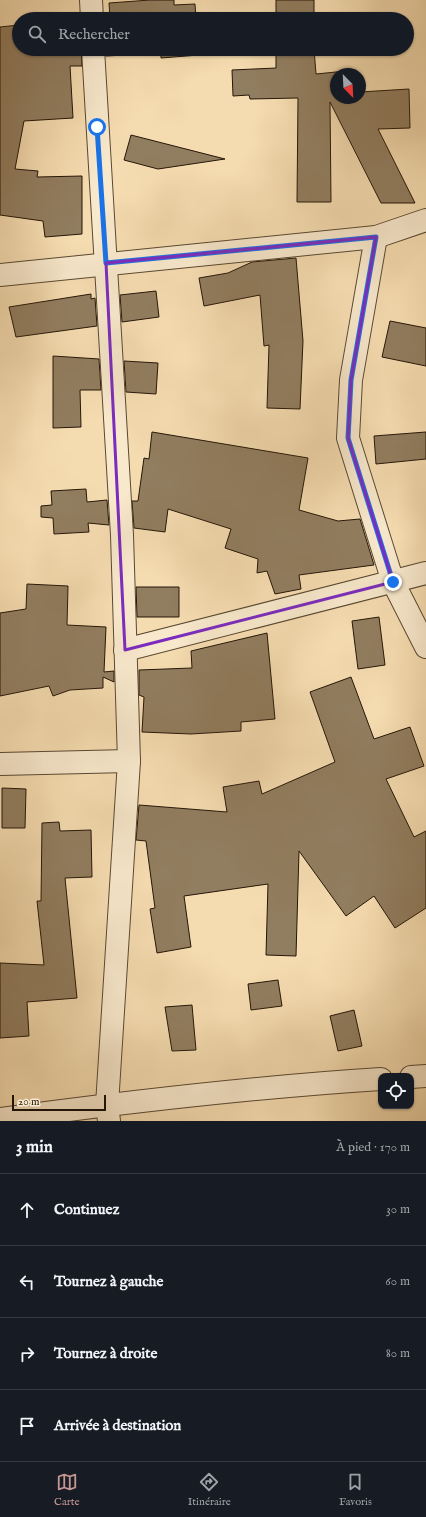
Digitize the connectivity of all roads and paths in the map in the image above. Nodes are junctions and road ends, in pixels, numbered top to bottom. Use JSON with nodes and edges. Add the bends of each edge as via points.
{"nodes":[{"id":1,"x":91,"y":0,"type":"edge"},
{"id":2,"x":92,"y":12,"type":"edge"},
{"id":3,"x":93,"y":56,"type":"edge"},
{"id":4,"x":426,"y":220,"type":"edge"},
{"id":5,"x":376,"y":237,"type":"junction"},
{"id":6,"x":106,"y":263,"type":"junction"},
{"id":7,"x":0,"y":275,"type":"edge"},
{"id":8,"x":426,"y":573,"type":"edge"},
{"id":9,"x":393,"y":582,"type":"junction"},
{"id":10,"x":426,"y":647,"type":"edge"},
{"id":11,"x":125,"y":650,"type":"junction"},
{"id":12,"x":129,"y":761,"type":"junction"},
{"id":13,"x":0,"y":764,"type":"edge"},
{"id":14,"x":426,"y":1076,"type":"edge"},
{"id":15,"x":414,"y":1077,"type":"edge"},
{"id":16,"x":378,"y":1079,"type":"edge"},
{"id":17,"x":108,"y":1113,"type":"edge"},
{"id":18,"x":0,"y":1120,"type":"edge"}],
"edges":[{"from":1,"to":2,"type":"street"},
{"from":3,"to":6,"type":"street"},
{"from":4,"to":5,"type":"street"},
{"from":5,"to":6,"type":"street"},
{"from":5,"to":9,"type":"street","via":[[351,380],[348,438]]},
{"from":6,"to":7,"type":"street"},
{"from":6,"to":11,"type":"street","via":[[122,535]]},
{"from":8,"to":9,"type":"street"},
{"from":9,"to":10,"type":"street"},
{"from":9,"to":11,"type":"street"},
{"from":11,"to":12,"type":"street"},
{"from":12,"to":13,"type":"street"},
{"from":12,"to":17,"type":"street"},
{"from":14,"to":15,"type":"street"},
{"from":16,"to":17,"type":"street"},
{"from":17,"to":18,"type":"street"}]}
